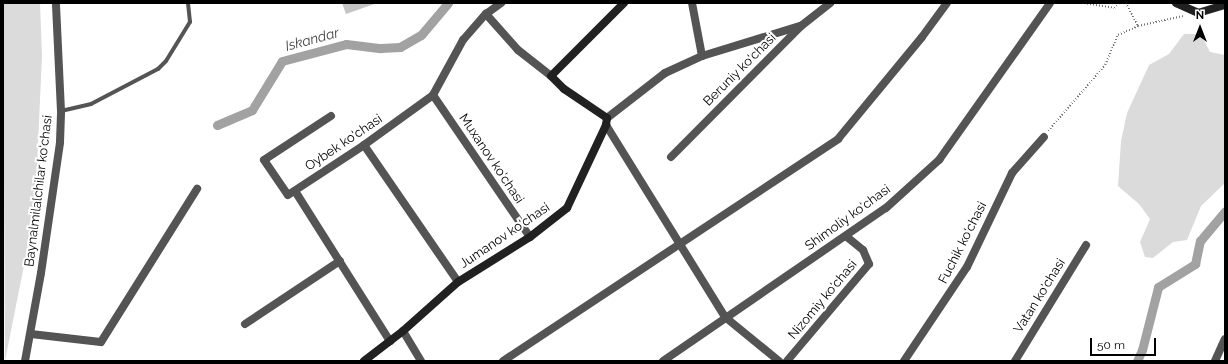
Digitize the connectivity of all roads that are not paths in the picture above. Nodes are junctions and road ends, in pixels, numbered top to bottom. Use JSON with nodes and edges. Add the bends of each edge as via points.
{"nodes":[{"id":1,"x":56,"y":3,"type":"edge"},
{"id":2,"x":188,"y":3,"type":"edge"},
{"id":3,"x":501,"y":3,"type":"edge"},
{"id":4,"x":624,"y":3,"type":"edge"},
{"id":5,"x":692,"y":3,"type":"edge"},
{"id":6,"x":830,"y":3,"type":"edge"},
{"id":7,"x":947,"y":3,"type":"edge"},
{"id":8,"x":1050,"y":3,"type":"edge"},
{"id":9,"x":1176,"y":3,"type":"edge"},
{"id":10,"x":1225,"y":5,"type":"edge"},
{"id":11,"x":486,"y":14,"type":"junction"},
{"id":12,"x":801,"y":26,"type":"junction"},
{"id":13,"x":702,"y":56,"type":"junction"},
{"id":14,"x":551,"y":76,"type":"junction"},
{"id":15,"x":433,"y":95,"type":"junction"},
{"id":16,"x":61,"y":111,"type":"junction"},
{"id":17,"x":331,"y":116,"type":"dead end"},
{"id":18,"x":606,"y":122,"type":"junction"},
{"id":19,"x":1044,"y":137,"type":"road end"},
{"id":20,"x":364,"y":145,"type":"junction"},
{"id":21,"x":671,"y":156,"type":"dead end"},
{"id":22,"x":196,"y":189,"type":"dead end"},
{"id":23,"x":295,"y":191,"type":"junction"},
{"id":24,"x":846,"y":236,"type":"junction"},
{"id":25,"x":530,"y":237,"type":"junction"},
{"id":26,"x":679,"y":244,"type":"junction"},
{"id":27,"x":1086,"y":245,"type":"dead end"},
{"id":28,"x":340,"y":261,"type":"junction"},
{"id":29,"x":458,"y":282,"type":"junction"},
{"id":30,"x":725,"y":317,"type":"junction"},
{"id":31,"x":245,"y":324,"type":"dead end"},
{"id":32,"x":403,"y":331,"type":"junction"},
{"id":33,"x":31,"y":334,"type":"junction"},
{"id":34,"x":1225,"y":339,"type":"edge"},
{"id":35,"x":390,"y":340,"type":"junction"},
{"id":36,"x":25,"y":361,"type":"edge"},
{"id":37,"x":364,"y":361,"type":"edge"},
{"id":38,"x":421,"y":361,"type":"edge"},
{"id":39,"x":503,"y":361,"type":"edge"},
{"id":40,"x":663,"y":361,"type":"edge"},
{"id":41,"x":779,"y":361,"type":"edge"},
{"id":42,"x":787,"y":361,"type":"edge"},
{"id":43,"x":904,"y":361,"type":"edge"},
{"id":44,"x":1016,"y":361,"type":"edge"},
{"id":45,"x":1215,"y":361,"type":"edge"}],
"edges":[{"from":1,"to":16,"type":"street","name":"Baynalmilalchilar ko‘chasi"},
{"from":2,"to":16,"type":"lane","via":[[190,22],[166,61],[158,69],[91,104]]},
{"from":3,"to":11,"type":"street","name":"Oybek ko'chasi"},
{"from":4,"to":14,"type":"street"},
{"from":5,"to":13,"type":"street"},
{"from":6,"to":12,"type":"street","name":"Beruniy ko‘chasi"},
{"from":7,"to":26,"type":"street","via":[[838,139]]},
{"from":8,"to":24,"type":"street","name":"Shimoliy ko‘chasi","via":[[939,160],[886,208]]},
{"from":9,"to":10,"type":"street","via":[[1198,13]]},
{"from":11,"to":14,"type":"street","via":[[518,50]]},
{"from":11,"to":15,"type":"street","name":"Oybek ko'chasi","via":[[463,40]]},
{"from":12,"to":13,"type":"street","name":"Jumanov ko‘chasi"},
{"from":12,"to":21,"type":"street","name":"Beruniy ko‘chasi"},
{"from":13,"to":18,"type":"street","name":"Jumanov ko‘chasi","via":[[665,73]]},
{"from":14,"to":18,"type":"street"},
{"from":15,"to":20,"type":"street","name":"Oybek ko'chasi"},
{"from":15,"to":25,"type":"street","name":"Muxanov ko'chasi"},
{"from":16,"to":33,"type":"street","name":"Baynalmilalchilar ko‘chasi","via":[[59,150]]},
{"from":17,"to":23,"type":"street","via":[[264,160],[288,195]]},
{"from":18,"to":25,"type":"street","name":"Jumanov ko‘chasi","via":[[567,208]]},
{"from":18,"to":26,"type":"street"},
{"from":19,"to":43,"type":"street","name":"Fuchik ko'chasi","via":[[1012,173],[967,267]]},
{"from":20,"to":23,"type":"street","name":"Oybek ko'chasi"},
{"from":20,"to":29,"type":"street"},
{"from":22,"to":33,"type":"street","via":[[101,342]]},
{"from":23,"to":28,"type":"street"},
{"from":24,"to":30,"type":"street","name":"Shimoliy ko‘chasi"},
{"from":24,"to":42,"type":"street","name":"Nizomiy ko'chasi","via":[[863,250],[869,264]]},
{"from":25,"to":29,"type":"street","name":"Jumanov ko‘chasi"},
{"from":26,"to":30,"type":"street"},
{"from":26,"to":39,"type":"street"},
{"from":27,"to":44,"type":"street","name":"Vatan ko'chasi"},
{"from":28,"to":31,"type":"street"},
{"from":28,"to":35,"type":"street"},
{"from":29,"to":32,"type":"street","name":"Jumanov ko‘chasi"},
{"from":30,"to":40,"type":"street","name":"Shimoliy ko‘chasi"},
{"from":30,"to":41,"type":"street"},
{"from":32,"to":35,"type":"street","name":"Jumanov ko‘chasi"},
{"from":32,"to":38,"type":"street"},
{"from":33,"to":36,"type":"street","name":"Baynalmilalchilar ko‘chasi"},
{"from":34,"to":45,"type":"street"},
{"from":35,"to":37,"type":"street","name":"Jumanov ko‘chasi"}]}
